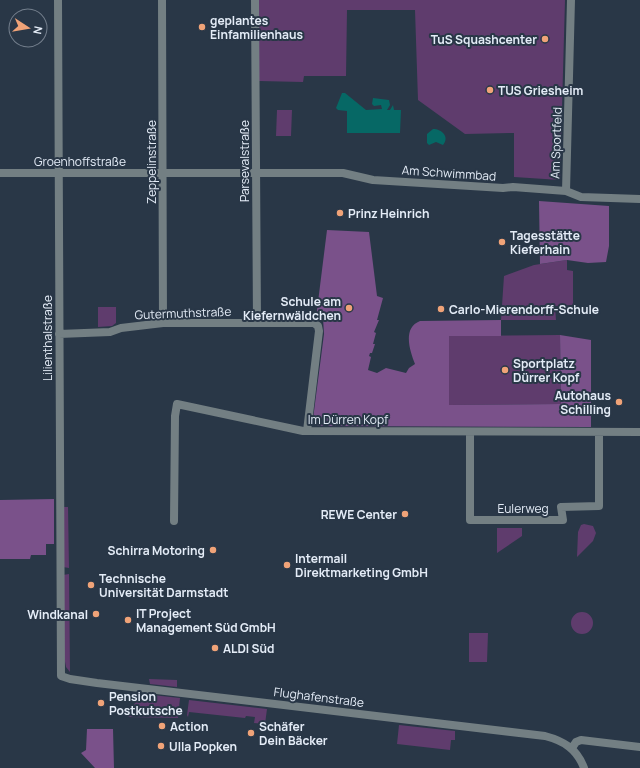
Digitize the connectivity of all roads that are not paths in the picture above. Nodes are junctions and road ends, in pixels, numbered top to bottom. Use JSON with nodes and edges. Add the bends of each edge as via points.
{"nodes":[{"id":1,"x":58,"y":0,"type":"edge"},
{"id":2,"x":162,"y":0,"type":"edge"},
{"id":3,"x":255,"y":0,"type":"edge"},
{"id":4,"x":571,"y":0,"type":"edge"},
{"id":5,"x":0,"y":173,"type":"edge"},
{"id":6,"x":162,"y":173,"type":"junction"},
{"id":7,"x":256,"y":173,"type":"junction"},
{"id":8,"x":59,"y":174,"type":"junction"},
{"id":9,"x":566,"y":191,"type":"junction"},
{"id":10,"x":640,"y":199,"type":"edge"},
{"id":11,"x":163,"y":323,"type":"junction"},
{"id":12,"x":257,"y":323,"type":"junction"},
{"id":13,"x":59,"y":334,"type":"junction"},
{"id":14,"x":307,"y":431,"type":"junction"},
{"id":15,"x":470,"y":432,"type":"junction"},
{"id":16,"x":599,"y":432,"type":"junction"},
{"id":17,"x":640,"y":432,"type":"edge"},
{"id":18,"x":174,"y":521,"type":"dead end"},
{"id":19,"x":61,"y":676,"type":"joint"},
{"id":20,"x":640,"y":746,"type":"edge"},
{"id":21,"x":572,"y":748,"type":"junction"},
{"id":22,"x":584,"y":768,"type":"edge"}],
"edges":[{"from":1,"to":8,"type":"street","name":"Lilienthalstraße"},
{"from":2,"to":6,"type":"street","name":"Zeppelinstraße"},
{"from":3,"to":7,"type":"street","name":"Parsevalstraße"},
{"from":4,"to":9,"type":"street","name":"Am Sportfeld"},
{"from":5,"to":8,"type":"street","name":"Groenhoffstraße"},
{"from":6,"to":7,"type":"street","name":"Groenhoffstraße"},
{"from":6,"to":8,"type":"street","name":"Groenhoffstraße"},
{"from":6,"to":11,"type":"street","name":"Zeppelinstraße"},
{"from":7,"to":9,"type":"street","name":"Am Schwimmbad","via":[[343,173],[373,180]]},
{"from":7,"to":12,"type":"street","name":"Parsevalstraße"},
{"from":8,"to":13,"type":"street","name":"Lilienthalstraße"},
{"from":9,"to":10,"type":"street","name":"Am Schwimmbad","via":[[581,197]]},
{"from":11,"to":12,"type":"street","name":"Gutermuthstraße"},
{"from":11,"to":13,"type":"street","name":"Gutermuthstraße","via":[[121,328],[110,332]]},
{"from":12,"to":14,"type":"street","name":"Gutermuthstraße","via":[[310,323],[317,325],[320,331]]},
{"from":13,"to":19,"type":"street","name":"Lilienthalstraße"},
{"from":14,"to":15,"type":"street","name":"Im Dürren Kopf"},
{"from":14,"to":18,"type":"street","name":"Im Dürren Kopf","via":[[177,404]]},
{"from":15,"to":16,"type":"street","name":"Im Dürren Kopf"},
{"from":15,"to":16,"type":"street","name":"Eulerweg","via":[[470,520],[563,520],[561,506],[599,506]]},
{"from":16,"to":17,"type":"street","name":"Im Dürren Kopf"},
{"from":19,"to":21,"type":"street","name":"Flughafenstraße","via":[[97,683],[545,736],[564,742]]},
{"from":20,"to":21,"type":"street","via":[[581,740]]},
{"from":21,"to":22,"type":"street"}]}
